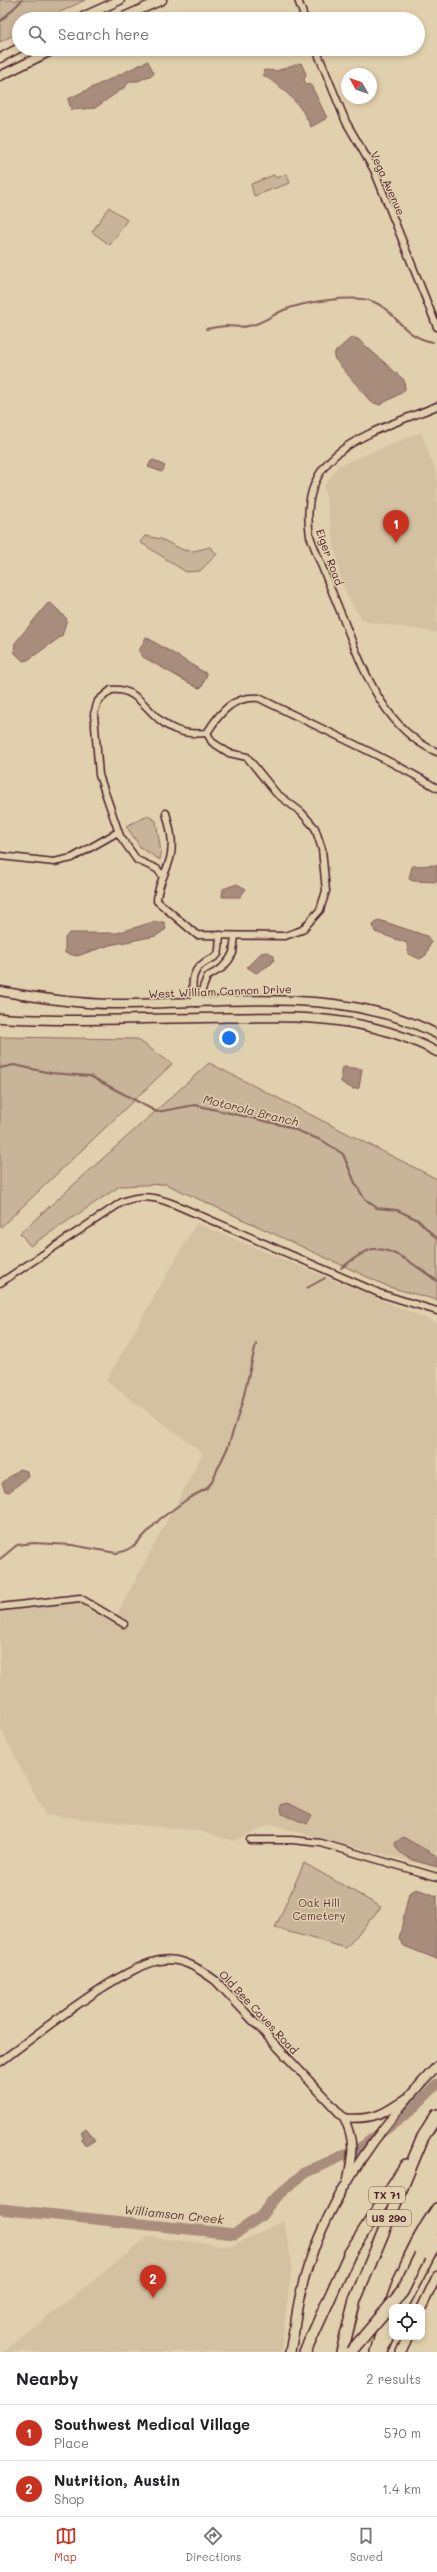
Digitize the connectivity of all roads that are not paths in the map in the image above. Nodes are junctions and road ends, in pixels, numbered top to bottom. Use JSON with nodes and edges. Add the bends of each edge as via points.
{"nodes":[{"id":1,"x":120,"y":0,"type":"edge"},
{"id":2,"x":162,"y":0,"type":"edge"},
{"id":3,"x":298,"y":0,"type":"edge"},
{"id":4,"x":93,"y":12,"type":"edge"},
{"id":5,"x":135,"y":12,"type":"edge"},
{"id":6,"x":302,"y":12,"type":"edge"},
{"id":7,"x":12,"y":52,"type":"edge"},
{"id":8,"x":41,"y":56,"type":"edge"},
{"id":9,"x":319,"y":56,"type":"edge"},
{"id":10,"x":0,"y":58,"type":"edge"},
{"id":11,"x":0,"y":76,"type":"edge"},
{"id":12,"x":437,"y":327,"type":"edge"},
{"id":13,"x":437,"y":406,"type":"edge"},
{"id":14,"x":207,"y":733,"type":"junction"},
{"id":15,"x":437,"y":752,"type":"edge"},
{"id":16,"x":437,"y":788,"type":"edge"},
{"id":17,"x":166,"y":813,"type":"dead end"},
{"id":18,"x":118,"y":832,"type":"junction"},
{"id":19,"x":0,"y":856,"type":"edge"},
{"id":20,"x":163,"y":876,"type":"junction"},
{"id":21,"x":220,"y":935,"type":"junction"},
{"id":22,"x":235,"y":936,"type":"junction"},
{"id":23,"x":0,"y":991,"type":"edge"},
{"id":24,"x":196,"y":1003,"type":"junction"},
{"id":25,"x":0,"y":1018,"type":"edge"},
{"id":26,"x":194,"y":1018,"type":"junction"},
{"id":27,"x":437,"y":1034,"type":"edge"},
{"id":28,"x":437,"y":1052,"type":"edge"},
{"id":29,"x":0,"y":1283,"type":"edge"},
{"id":30,"x":437,"y":1311,"type":"edge"},
{"id":31,"x":0,"y":1607,"type":"edge"},
{"id":32,"x":124,"y":1624,"type":"dead end"},
{"id":33,"x":250,"y":1840,"type":"dead end"},
{"id":34,"x":437,"y":1877,"type":"edge"},
{"id":35,"x":0,"y":2062,"type":"edge"},
{"id":36,"x":437,"y":2066,"type":"edge"},
{"id":37,"x":406,"y":2097,"type":"junction"},
{"id":38,"x":437,"y":2115,"type":"edge"},
{"id":39,"x":344,"y":2118,"type":"junction"},
{"id":40,"x":423,"y":2137,"type":"junction"},
{"id":41,"x":347,"y":2181,"type":"junction"},
{"id":42,"x":437,"y":2209,"type":"edge"},
{"id":43,"x":437,"y":2222,"type":"edge"},
{"id":44,"x":437,"y":2240,"type":"edge"},
{"id":45,"x":437,"y":2276,"type":"edge"},
{"id":46,"x":404,"y":2304,"type":"edge"},
{"id":47,"x":423,"y":2304,"type":"edge"},
{"id":48,"x":294,"y":2330,"type":"joint"},
{"id":49,"x":389,"y":2337,"type":"edge"},
{"id":50,"x":407,"y":2340,"type":"edge"},
{"id":51,"x":408,"y":2340,"type":"edge"},
{"id":52,"x":291,"y":2352,"type":"edge"},
{"id":53,"x":305,"y":2352,"type":"edge"},
{"id":54,"x":342,"y":2352,"type":"edge"},
{"id":55,"x":351,"y":2352,"type":"edge"},
{"id":56,"x":376,"y":2352,"type":"edge"},
{"id":57,"x":382,"y":2352,"type":"edge"},
{"id":58,"x":401,"y":2352,"type":"edge"},
{"id":59,"x":405,"y":2352,"type":"edge"}],
"edges":[{"from":1,"to":4,"type":"main road"},
{"from":2,"to":5,"type":"main road"},
{"from":3,"to":6,"type":"street"},
{"from":7,"to":10,"type":"main road"},
{"from":8,"to":11,"type":"main road"},
{"from":9,"to":12,"type":"street","name":"Vega Avenue","via":[[346,122],[374,170]]},
{"from":13,"to":15,"type":"street","name":"Eiger Road","via":[[352,441],[338,451],[325,465],[312,488],[308,513],[313,543],[366,675],[388,711],[404,730]]},
{"from":14,"to":16,"type":"street","via":[[216,718],[230,705],[245,697],[259,698],[340,739],[364,748]]},
{"from":14,"to":18,"type":"street","via":[[193,734],[174,729],[127,691],[110,690],[104,694],[98,701],[94,714],[99,775]]},
{"from":14,"to":22,"type":"street","via":[[218,746],[247,757],[276,793],[301,812],[315,828],[322,849],[326,891],[320,910],[312,921],[302,930],[285,936]]},
{"from":17,"to":20,"type":"street","via":[[172,838],[172,852]]},
{"from":18,"to":19,"type":"street","via":[[72,858],[54,862]]},
{"from":18,"to":20,"type":"street","via":[[137,860],[157,869]]},
{"from":20,"to":21,"type":"street","via":[[156,901],[197,934]]},
{"from":21,"to":22,"type":"street"},
{"from":21,"to":24,"type":"street","via":[[219,951],[216,956],[199,966],[194,975],[191,988]]},
{"from":22,"to":24,"type":"street","via":[[229,960],[222,968],[207,977]]},
{"from":23,"to":24,"type":"main road","name":"West William Cannon Drive","via":[[79,1003]]},
{"from":24,"to":26,"type":"main road"},
{"from":24,"to":27,"type":"main road","name":"West William Cannon Drive","via":[[294,999],[388,1014]]},
{"from":25,"to":26,"type":"main road","via":[[44,1021]]},
{"from":26,"to":28,"type":"main road","via":[[285,1017],[350,1021],[403,1036]]},
{"from":29,"to":30,"type":"street","via":[[122,1202],[150,1197],[176,1205],[379,1293]]},
{"from":31,"to":32,"type":"street","via":[[80,1598]]},
{"from":33,"to":34,"type":"street","via":[[321,1843]]},
{"from":35,"to":39,"type":"street","name":"Old Bee Caves Road","via":[[128,1972],[164,1960],[195,1966],[216,1981]]},
{"from":36,"to":37,"type":"main road"},
{"from":37,"to":39,"type":"street","via":[[378,2117],[364,2120]]},
{"from":37,"to":41,"type":"main road","via":[[370,2143]]},
{"from":38,"to":40,"type":"highway","number":"US 290"},
{"from":39,"to":41,"type":"street","name":"Old Bee Caves Road","via":[[352,2136],[353,2149]]},
{"from":40,"to":53,"type":"highway","number":"TX 71","via":[[350,2253]]},
{"from":40,"to":54,"type":"highway","number":"US 290","via":[[355,2300]]},
{"from":41,"to":48,"type":"main road","via":[[319,2240],[306,2276]]},
{"from":42,"to":56,"type":"highway","number":"US 290","via":[[425,2227],[394,2291]]},
{"from":43,"to":55,"type":"highway","bridge":true,"via":[[402,2292]]},
{"from":44,"to":46,"type":"highway"},
{"from":45,"to":47,"type":"main road"},
{"from":48,"to":52,"type":"main road"},
{"from":49,"to":57,"type":"highway"},
{"from":50,"to":58,"type":"main road"},
{"from":51,"to":59,"type":"main road"}]}
